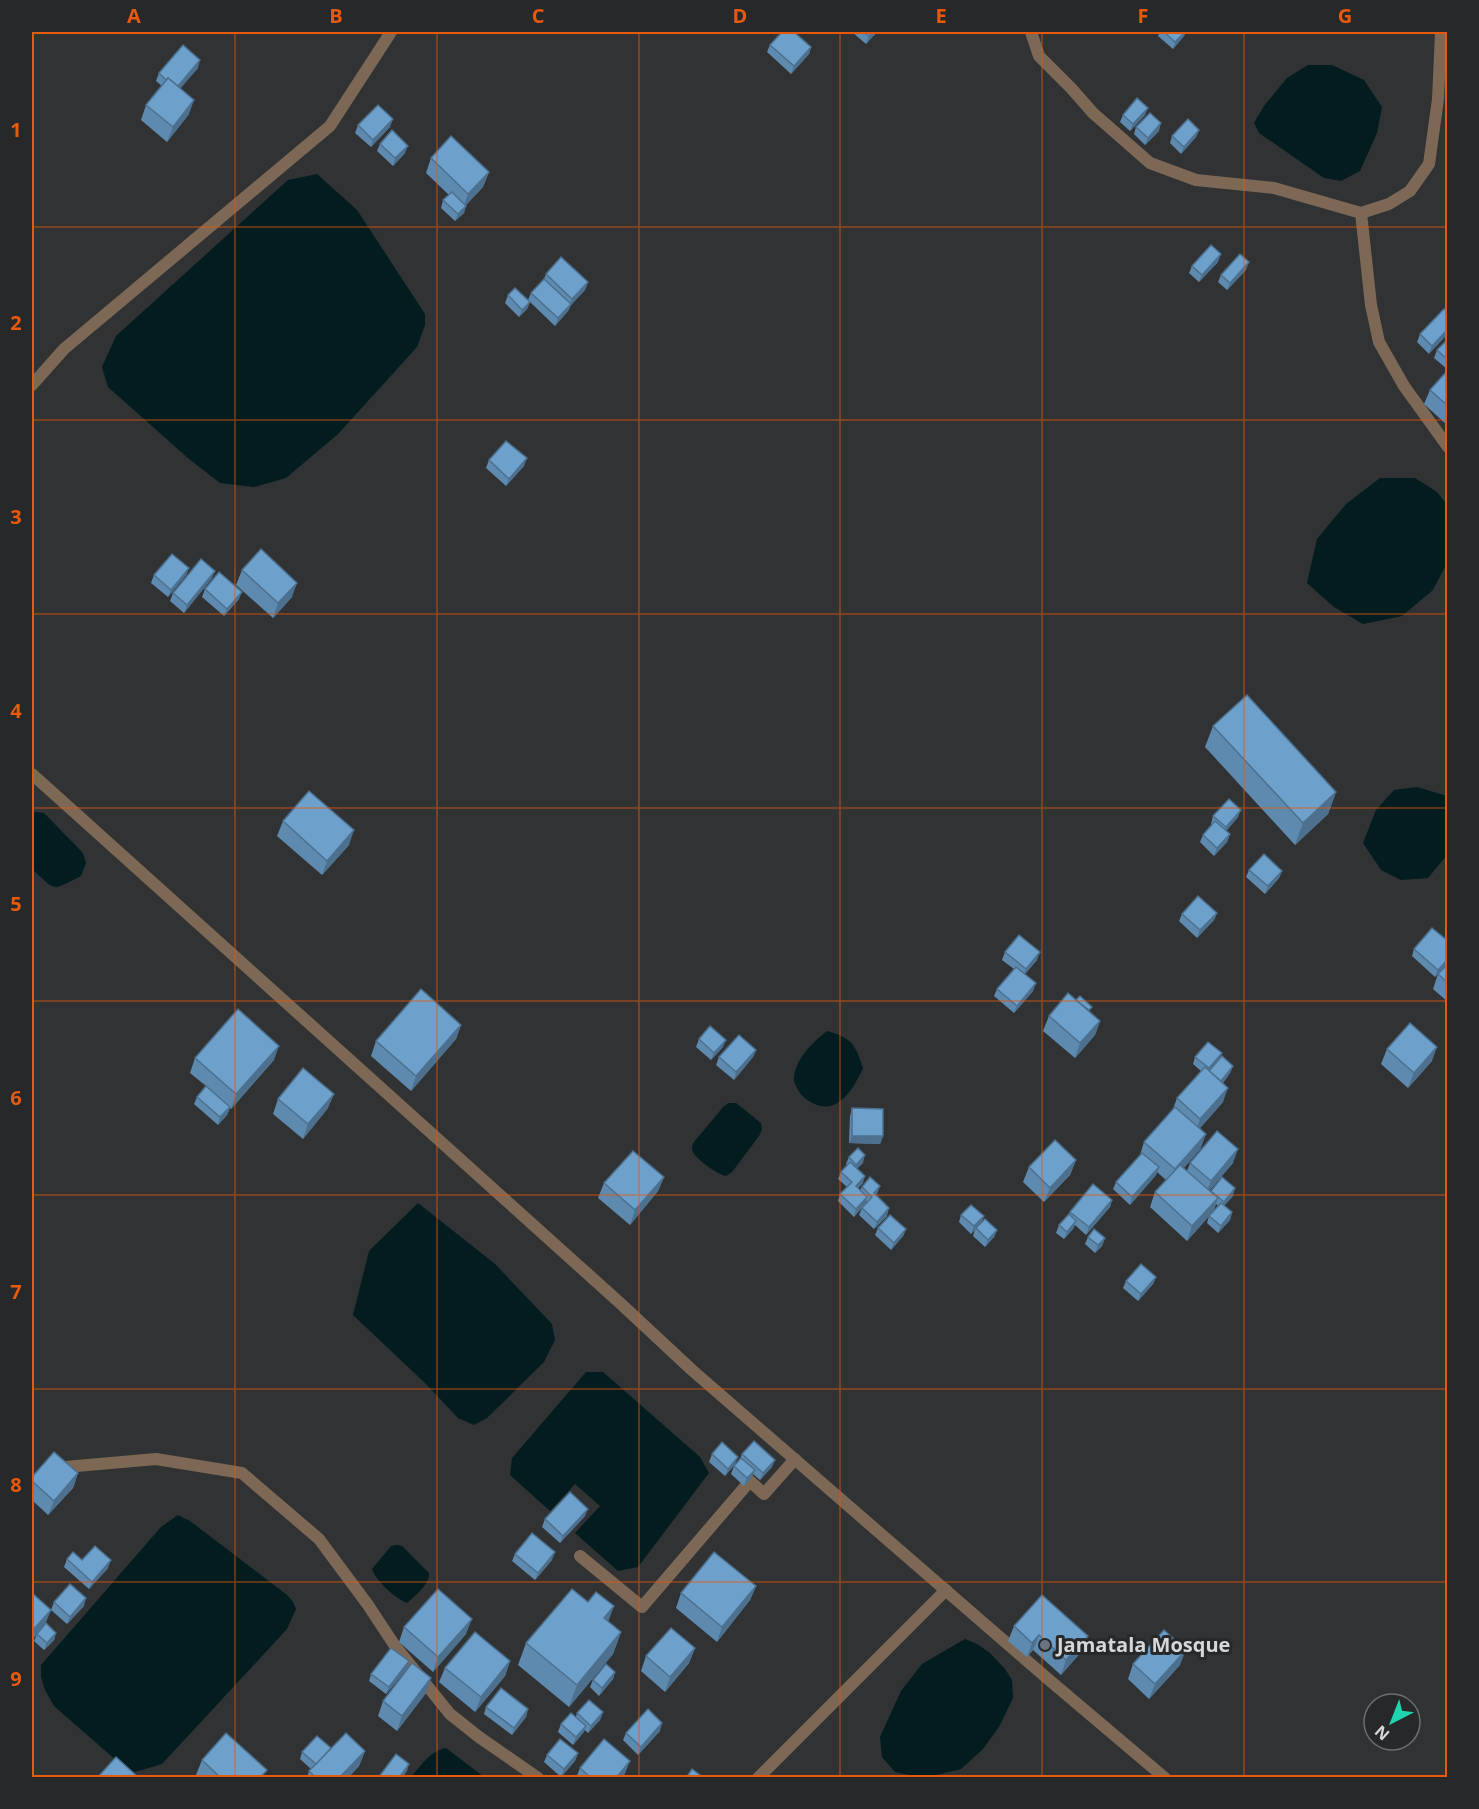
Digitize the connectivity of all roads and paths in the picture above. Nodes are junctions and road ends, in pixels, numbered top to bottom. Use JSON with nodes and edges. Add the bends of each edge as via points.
{"nodes":[{"id":1,"x":391,"y":32,"type":"edge"},
{"id":2,"x":1031,"y":32,"type":"edge"},
{"id":3,"x":1441,"y":32,"type":"edge"},
{"id":4,"x":1361,"y":213,"type":"junction"},
{"id":5,"x":32,"y":385,"type":"edge"},
{"id":6,"x":1448,"y":447,"type":"edge"},
{"id":7,"x":32,"y":774,"type":"edge"},
{"id":8,"x":795,"y":1459,"type":"junction"},
{"id":9,"x":32,"y":1484,"type":"edge"},
{"id":10,"x":580,"y":1556,"type":"dead end"},
{"id":11,"x":946,"y":1590,"type":"junction"},
{"id":12,"x":538,"y":1778,"type":"edge"},
{"id":13,"x":758,"y":1778,"type":"edge"},
{"id":14,"x":1165,"y":1778,"type":"edge"}],
"edges":[{"from":1,"to":5,"type":"street","via":[[330,126],[64,349]]},
{"from":2,"to":4,"type":"street","via":[[1039,56],[1093,113],[1150,163],[1196,180],[1274,188]]},
{"from":3,"to":4,"type":"street","via":[[1438,99],[1429,164],[1410,191],[1389,204]]},
{"from":4,"to":6,"type":"street","via":[[1379,342],[1404,386]]},
{"from":7,"to":8,"type":"street"},
{"from":8,"to":10,"type":"street","via":[[764,1494],[750,1481],[642,1607]]},
{"from":8,"to":11,"type":"street"},
{"from":9,"to":12,"type":"street","via":[[54,1468],[156,1459],[242,1473],[319,1539],[395,1646],[450,1714]]},
{"from":11,"to":13,"type":"street"},
{"from":11,"to":14,"type":"street"}]}
